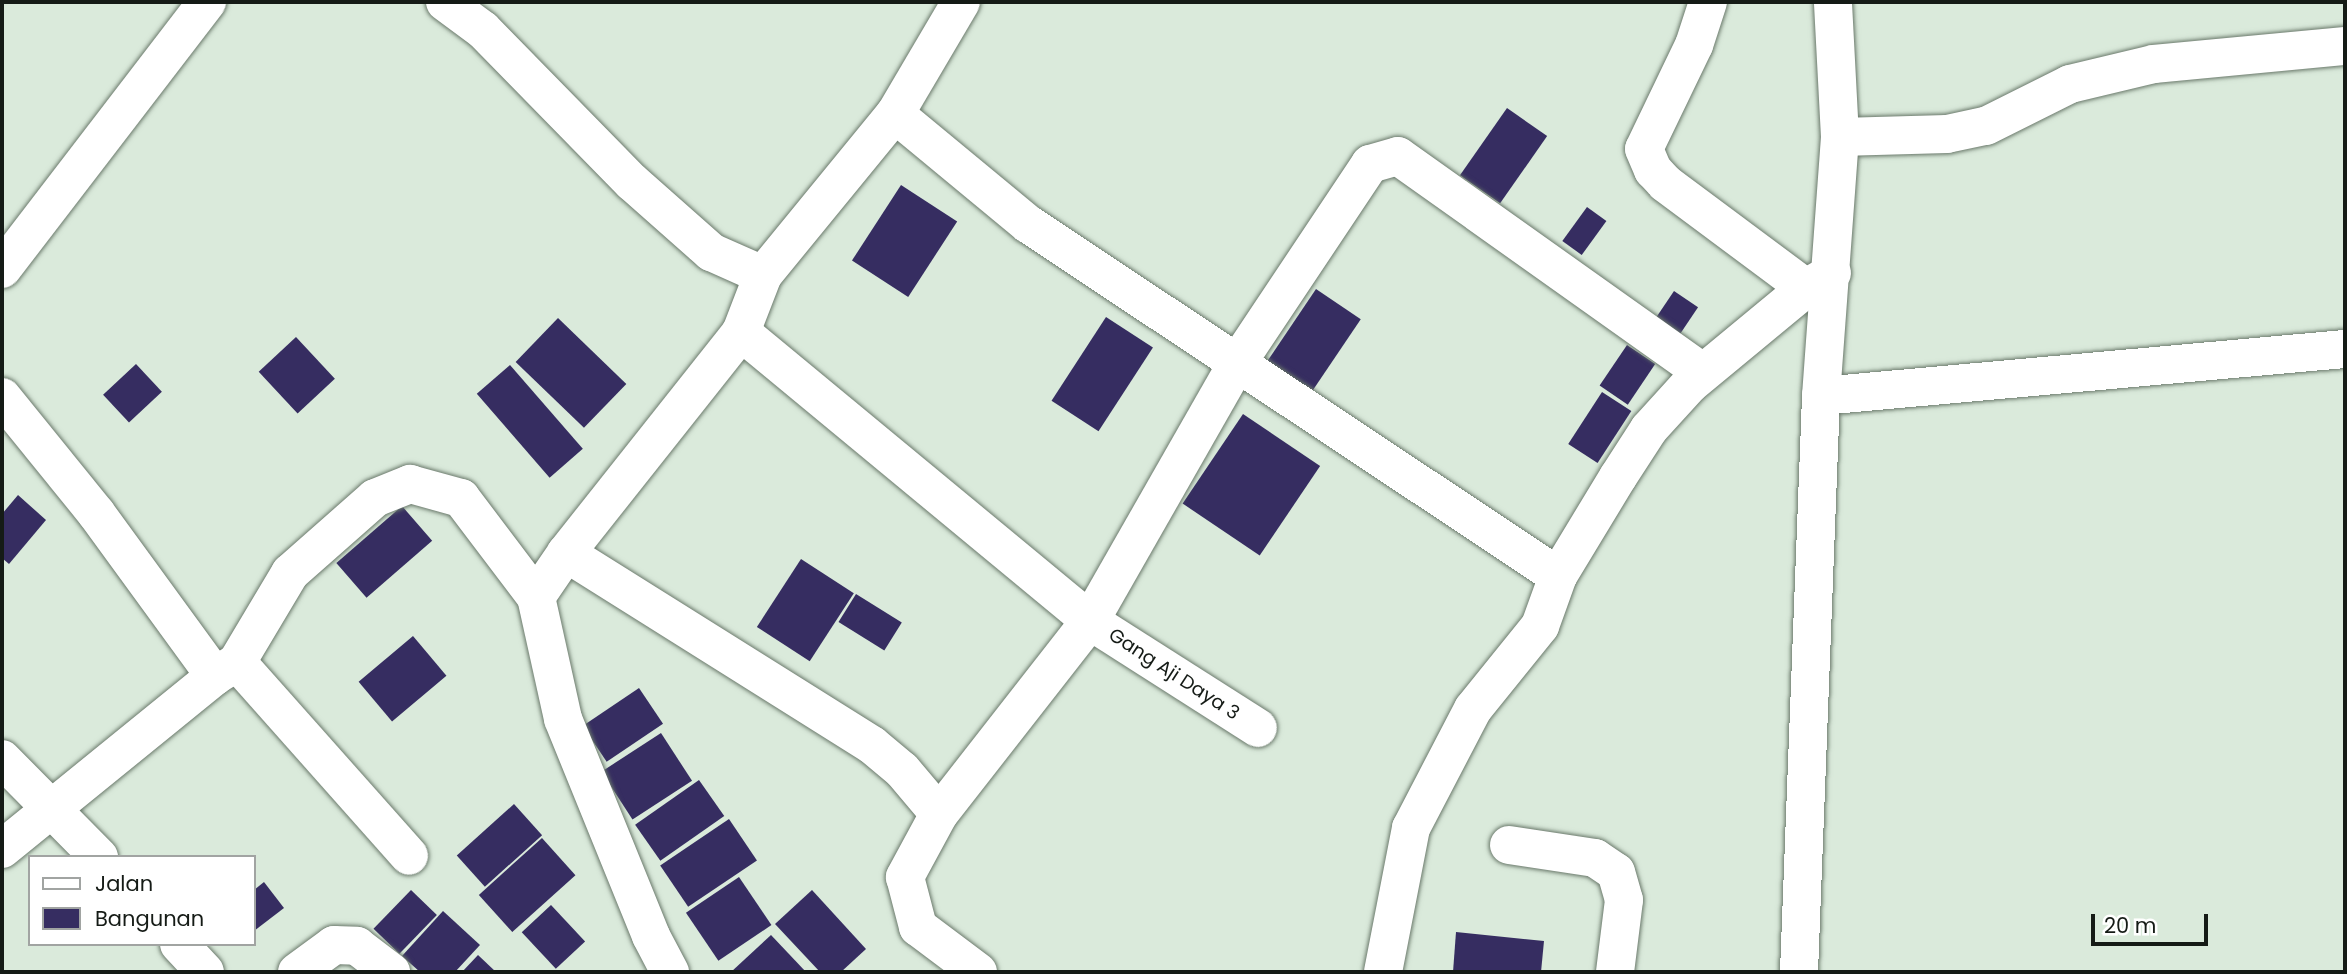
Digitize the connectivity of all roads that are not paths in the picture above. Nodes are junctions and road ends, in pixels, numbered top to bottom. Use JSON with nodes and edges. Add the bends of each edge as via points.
{"nodes":[{"id":1,"x":207,"y":2,"type":"edge"},
{"id":2,"x":445,"y":2,"type":"edge"},
{"id":3,"x":961,"y":2,"type":"edge"},
{"id":4,"x":1708,"y":2,"type":"edge"},
{"id":5,"x":1833,"y":2,"type":"edge"},
{"id":6,"x":2345,"y":46,"type":"edge"},
{"id":7,"x":895,"y":114,"type":"junction"},
{"id":8,"x":1840,"y":137,"type":"junction"},
{"id":9,"x":2,"y":269,"type":"edge"},
{"id":10,"x":763,"y":275,"type":"junction"},
{"id":11,"x":1819,"y":281,"type":"junction"},
{"id":12,"x":741,"y":332,"type":"junction"},
{"id":13,"x":2345,"y":349,"type":"edge"},
{"id":14,"x":1238,"y":362,"type":"junction"},
{"id":15,"x":1702,"y":372,"type":"junction"},
{"id":16,"x":1821,"y":396,"type":"junction"},
{"id":17,"x":2,"y":397,"type":"edge"},
{"id":18,"x":566,"y":553,"type":"junction"},
{"id":19,"x":1558,"y":576,"type":"junction"},
{"id":20,"x":536,"y":597,"type":"junction"},
{"id":21,"x":1090,"y":621,"type":"junction"},
{"id":22,"x":226,"y":669,"type":"junction"},
{"id":23,"x":1258,"y":728,"type":"dead end"},
{"id":24,"x":2,"y":759,"type":"edge"},
{"id":25,"x":52,"y":806,"type":"junction"},
{"id":26,"x":939,"y":814,"type":"junction"},
{"id":27,"x":1509,"y":845,"type":"dead end"},
{"id":28,"x":2,"y":849,"type":"edge"},
{"id":29,"x":97,"y":855,"type":"edge"},
{"id":30,"x":409,"y":856,"type":"dead end"},
{"id":31,"x":181,"y":946,"type":"edge"},
{"id":32,"x":205,"y":972,"type":"edge"},
{"id":33,"x":297,"y":972,"type":"edge"},
{"id":34,"x":391,"y":972,"type":"edge"},
{"id":35,"x":670,"y":972,"type":"edge"},
{"id":36,"x":978,"y":972,"type":"edge"},
{"id":37,"x":1383,"y":972,"type":"edge"},
{"id":38,"x":1615,"y":972,"type":"edge"},
{"id":39,"x":1800,"y":972,"type":"edge"}],
"edges":[{"from":1,"to":9,"type":"street"},
{"from":2,"to":10,"type":"street","via":[[483,30],[632,182],[711,252]]},
{"from":3,"to":7,"type":"street"},
{"from":4,"to":11,"type":"street","via":[[1694,45],[1644,149],[1665,183]]},
{"from":5,"to":8,"type":"street"},
{"from":6,"to":8,"type":"street","via":[[2154,64],[2070,84],[1986,126],[1947,134]]},
{"from":7,"to":10,"type":"street"},
{"from":7,"to":14,"type":"street","via":[[1028,224]]},
{"from":8,"to":11,"type":"street"},
{"from":10,"to":12,"type":"street"},
{"from":11,"to":15,"type":"street"},
{"from":11,"to":16,"type":"street"},
{"from":12,"to":18,"type":"street"},
{"from":12,"to":21,"type":"street","name":"Gang Aji Daya 3"},
{"from":13,"to":16,"type":"street"},
{"from":14,"to":15,"type":"street","via":[[1370,164],[1398,156]]},
{"from":14,"to":19,"type":"street"},
{"from":14,"to":21,"type":"street"},
{"from":15,"to":19,"type":"street","via":[[1649,429]]},
{"from":16,"to":39,"type":"street"},
{"from":17,"to":22,"type":"street"},
{"from":18,"to":20,"type":"street"},
{"from":18,"to":26,"type":"street","via":[[872,745],[902,770]]},
{"from":19,"to":37,"type":"street","via":[[1540,626],[1472,709],[1411,828]]},
{"from":20,"to":22,"type":"street","via":[[461,498],[410,484],[375,498],[290,573]]},
{"from":20,"to":35,"type":"street","via":[[563,719]]},
{"from":21,"to":23,"type":"street","name":"Gang Aji Daya 3"},
{"from":21,"to":26,"type":"street"},
{"from":22,"to":25,"type":"street"},
{"from":22,"to":30,"type":"street"},
{"from":24,"to":25,"type":"street"},
{"from":25,"to":28,"type":"street"},
{"from":25,"to":29,"type":"street"},
{"from":26,"to":36,"type":"street","via":[[905,877],[909,898],[918,926]]},
{"from":27,"to":38,"type":"street","via":[[1595,858],[1616,872],[1624,900]]},
{"from":31,"to":32,"type":"street"},
{"from":33,"to":34,"type":"street","via":[[334,946],[357,946]]}]}
